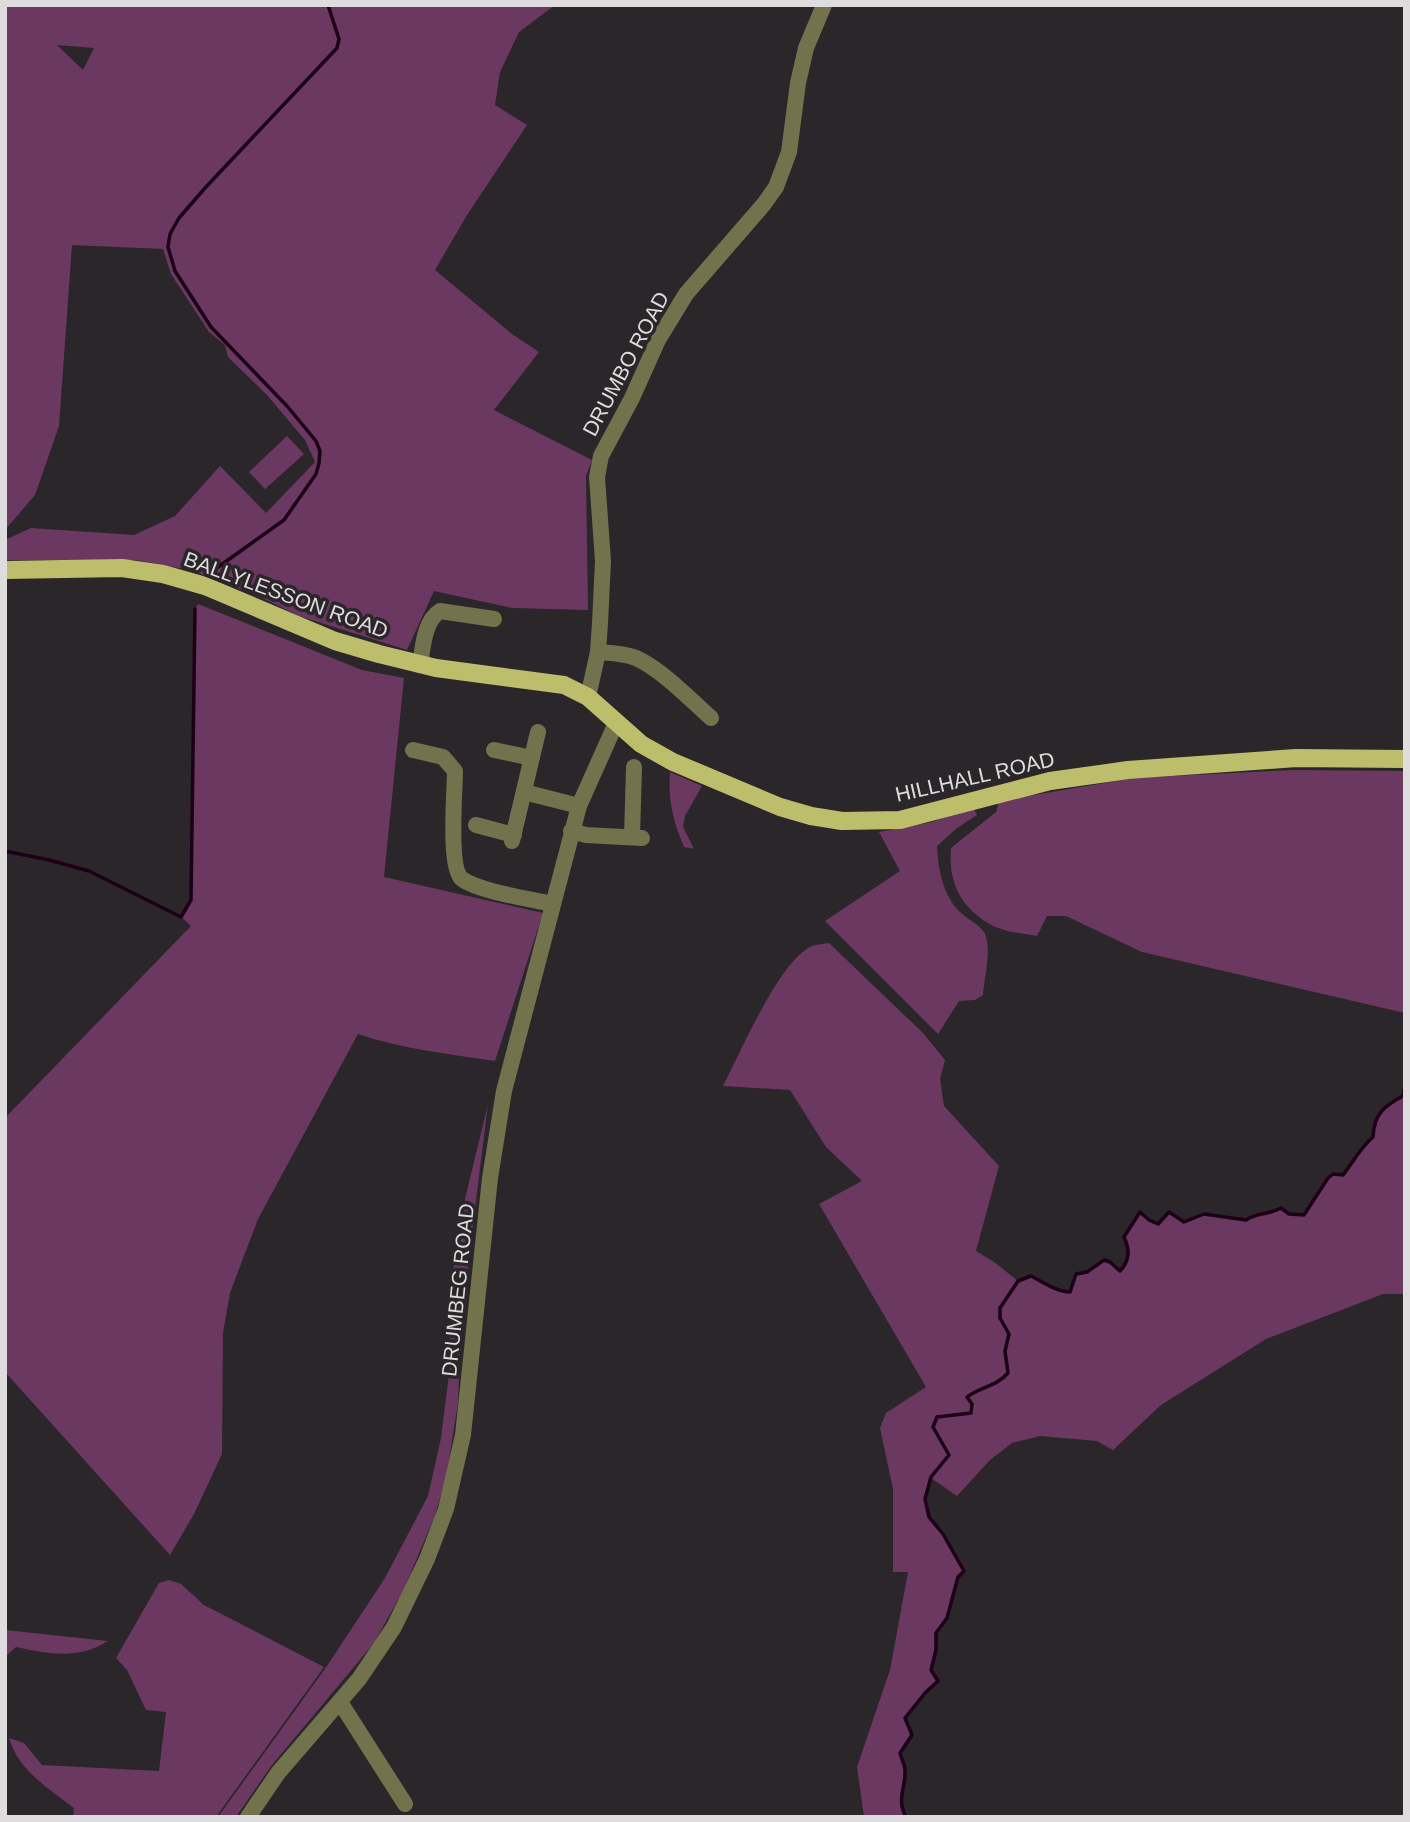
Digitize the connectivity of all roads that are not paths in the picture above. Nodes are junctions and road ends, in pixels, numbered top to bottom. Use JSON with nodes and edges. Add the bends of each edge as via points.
{"nodes":[{"id":1,"x":824,"y":5,"type":"edge"},
{"id":2,"x":5,"y":570,"type":"edge"},
{"id":3,"x":494,"y":619,"type":"dead end"},
{"id":4,"x":598,"y":652,"type":"junction"},
{"id":5,"x":420,"y":665,"type":"junction"},
{"id":6,"x":588,"y":697,"type":"junction"},
{"id":7,"x":711,"y":718,"type":"dead end"},
{"id":8,"x":616,"y":723,"type":"junction"},
{"id":9,"x":538,"y":733,"type":"dead end"},
{"id":10,"x":413,"y":750,"type":"dead end"},
{"id":11,"x":494,"y":750,"type":"dead end"},
{"id":12,"x":533,"y":758,"type":"junction"},
{"id":13,"x":1405,"y":759,"type":"edge"},
{"id":14,"x":634,"y":766,"type":"dead end"},
{"id":15,"x":524,"y":792,"type":"junction"},
{"id":16,"x":579,"y":806,"type":"junction"},
{"id":17,"x":476,"y":825,"type":"dead end"},
{"id":18,"x":571,"y":831,"type":"junction"},
{"id":19,"x":552,"y":904,"type":"junction"},
{"id":20,"x":340,"y":1702,"type":"junction"},
{"id":21,"x":405,"y":1804,"type":"dead end"},
{"id":22,"x":248,"y":1817,"type":"edge"}],
"edges":[{"from":1,"to":4,"type":"street","name":"DRUMBO ROAD","via":[[806,48],[783,172],[764,204],[702,274],[673,316],[601,457],[597,477],[603,561]]},
{"from":2,"to":5,"type":"main road","name":"BALLYLESSON ROAD","via":[[122,568],[163,574],[205,586],[335,641]]},
{"from":3,"to":5,"type":"street","via":[[440,611],[432,615]]},
{"from":4,"to":6,"type":"street","name":"DRUMBO ROAD"},
{"from":4,"to":7,"type":"street","via":[[638,659]]},
{"from":5,"to":6,"type":"main road","name":"BALLYLESSON ROAD","via":[[564,685]]},
{"from":6,"to":8,"type":"main road","name":"HILLHALL ROAD"},
{"from":8,"to":13,"type":"main road","name":"HILLHALL ROAD","via":[[673,762],[780,807],[842,821],[900,820],[1050,781],[1128,770],[1296,758]]},
{"from":8,"to":16,"type":"street","name":"DRUMBEG ROAD"},
{"from":9,"to":12,"type":"street"},
{"from":10,"to":19,"type":"street","via":[[443,757],[456,771],[454,842],[457,872],[463,879]]},
{"from":11,"to":12,"type":"street"},
{"from":12,"to":15,"type":"street"},
{"from":14,"to":18,"type":"street","via":[[637,837]]},
{"from":15,"to":16,"type":"street"},
{"from":15,"to":17,"type":"street","via":[[513,838]]},
{"from":16,"to":18,"type":"street","name":"DRUMBEG ROAD"},
{"from":18,"to":19,"type":"street","name":"DRUMBEG ROAD"},
{"from":19,"to":20,"type":"street","name":"DRUMBEG ROAD","via":[[498,1120],[470,1381],[446,1509],[411,1595],[375,1656]]},
{"from":20,"to":21,"type":"street"},
{"from":20,"to":22,"type":"street","name":"DRUMBEG ROAD","via":[[278,1773]]}]}
